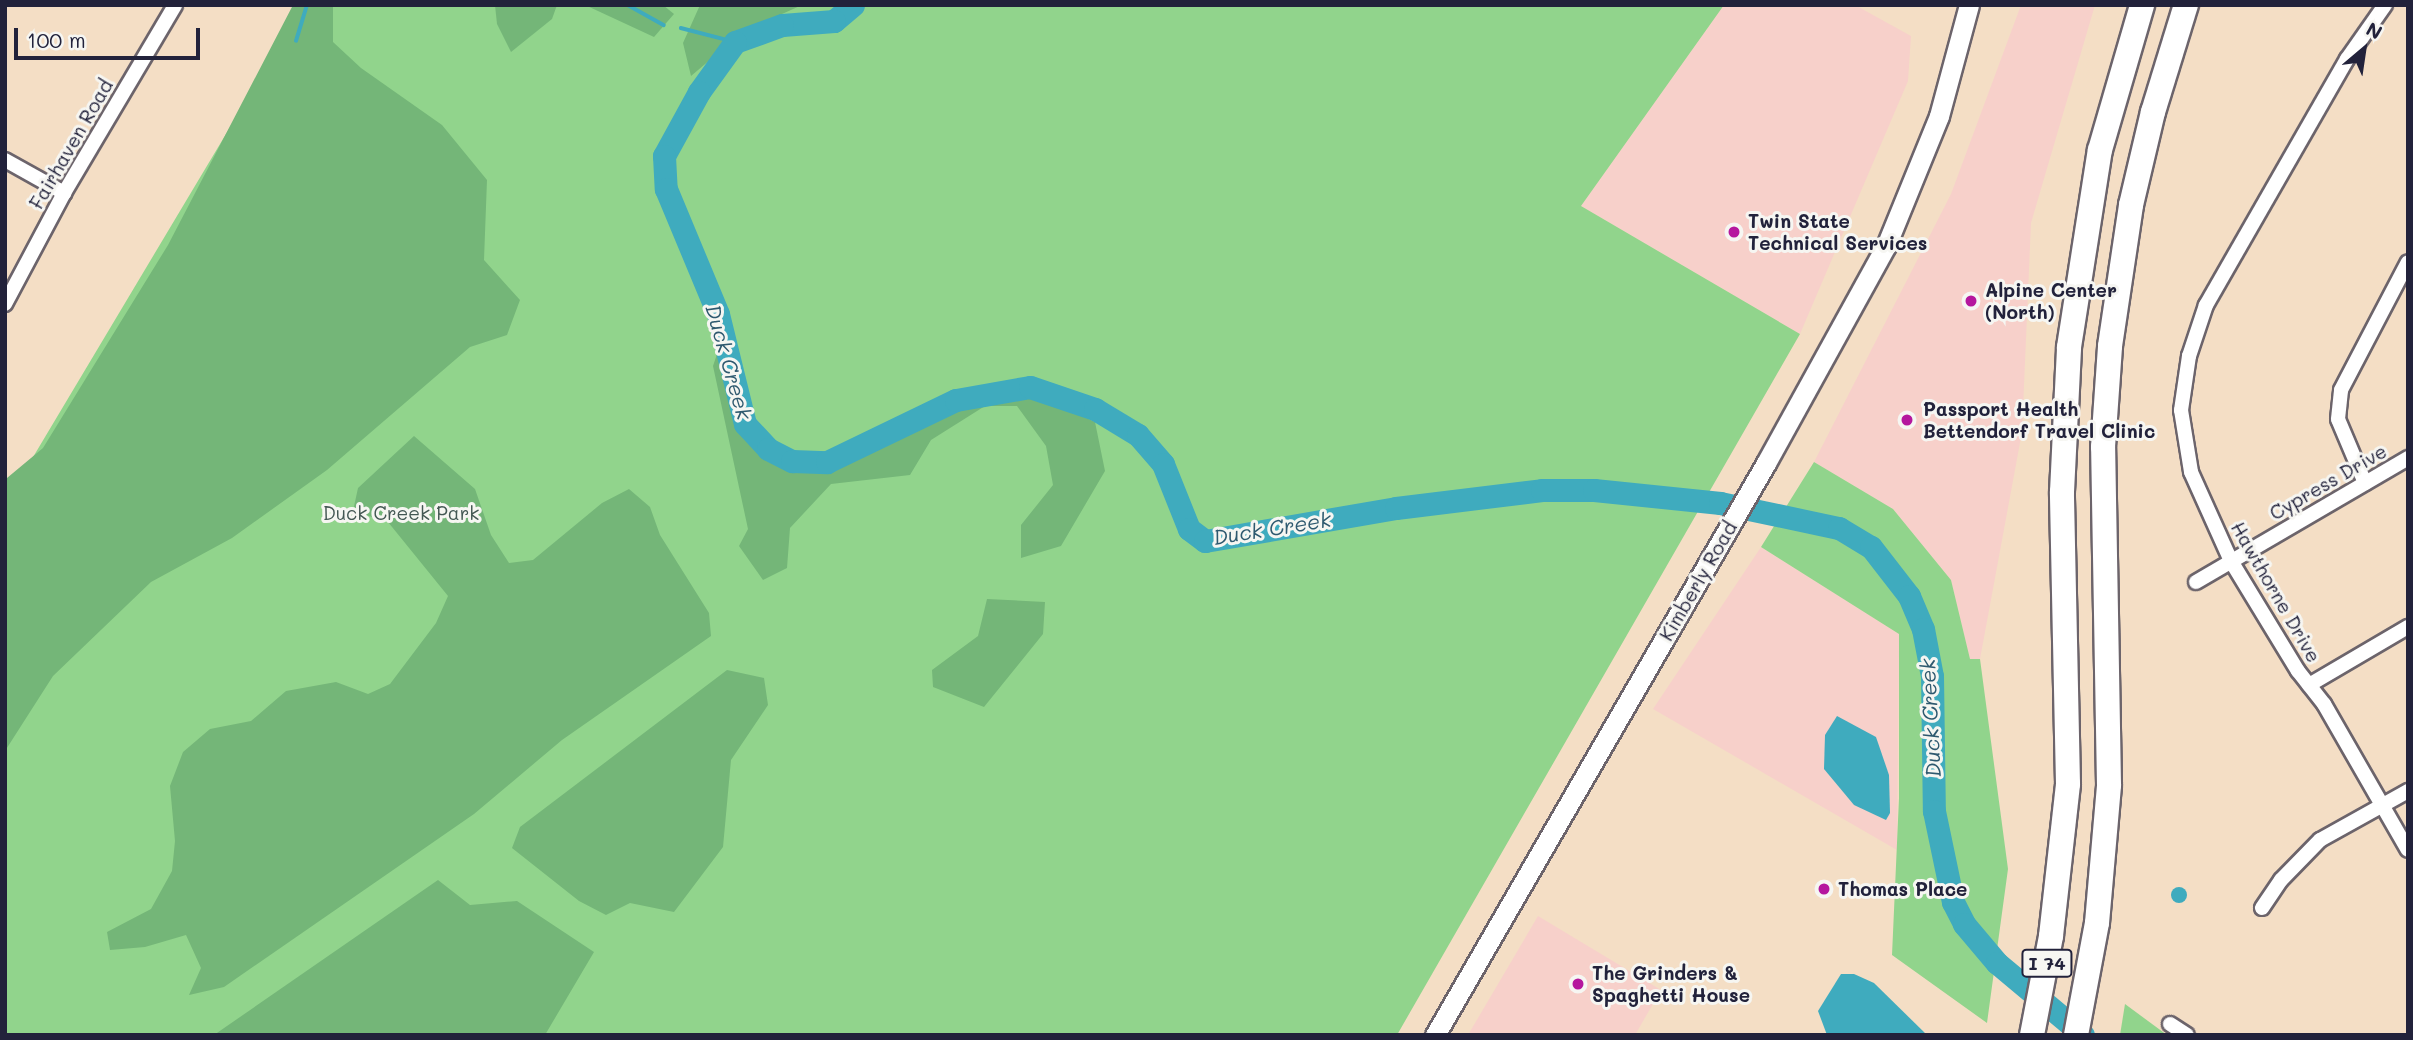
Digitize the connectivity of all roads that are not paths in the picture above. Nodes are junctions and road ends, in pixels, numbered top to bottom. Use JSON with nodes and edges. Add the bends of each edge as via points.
{"nodes":[{"id":1,"x":175,"y":5,"type":"edge"},
{"id":2,"x":1969,"y":5,"type":"edge"},
{"id":3,"x":2142,"y":5,"type":"edge"},
{"id":4,"x":2186,"y":5,"type":"edge"},
{"id":5,"x":2385,"y":5,"type":"edge"},
{"id":6,"x":5,"y":160,"type":"edge"},
{"id":7,"x":64,"y":192,"type":"junction"},
{"id":8,"x":2408,"y":262,"type":"edge"},
{"id":9,"x":5,"y":304,"type":"edge"},
{"id":10,"x":2408,"y":458,"type":"edge"},
{"id":11,"x":2365,"y":483,"type":"junction"},
{"id":12,"x":2231,"y":561,"type":"junction"},
{"id":13,"x":2196,"y":582,"type":"dead end"},
{"id":14,"x":2408,"y":627,"type":"edge"},
{"id":15,"x":2309,"y":685,"type":"junction"},
{"id":16,"x":2408,"y":791,"type":"edge"},
{"id":17,"x":2383,"y":806,"type":"junction"},
{"id":18,"x":2408,"y":850,"type":"edge"},
{"id":19,"x":2262,"y":908,"type":"dead end"},
{"id":20,"x":2170,"y":1024,"type":"dead end"},
{"id":21,"x":1435,"y":1035,"type":"edge"},
{"id":22,"x":2032,"y":1035,"type":"edge"},
{"id":23,"x":2076,"y":1035,"type":"edge"},
{"id":24,"x":2187,"y":1035,"type":"edge"}],
"edges":[{"from":1,"to":7,"type":"street","name":"Fairhaven Road"},
{"from":2,"to":21,"type":"main road","name":"Kimberly Road","via":[[1939,116],[1886,246],[1717,549]]},
{"from":3,"to":22,"type":"highway","number":"I 74","via":[[2100,150],[2069,347],[2062,492],[2068,784],[2057,891]]},
{"from":4,"to":23,"type":"highway","number":"I 74","via":[[2138,172],[2110,346],[2103,447],[2109,774],[2097,923]]},
{"from":5,"to":12,"type":"street","name":"Hawthorne Drive","via":[[2347,59],[2206,305],[2189,356],[2181,410],[2191,472]]},
{"from":6,"to":7,"type":"street"},
{"from":7,"to":9,"type":"street","name":"Fairhaven Road"},
{"from":8,"to":11,"type":"street","via":[[2341,390],[2338,419]]},
{"from":10,"to":11,"type":"street","name":"Cypress Drive"},
{"from":11,"to":12,"type":"street","name":"Cypress Drive"},
{"from":12,"to":13,"type":"street","name":"Cypress Drive"},
{"from":12,"to":15,"type":"street","name":"Hawthorne Drive"},
{"from":14,"to":15,"type":"street"},
{"from":15,"to":17,"type":"street","name":"Hawthorne Drive"},
{"from":16,"to":17,"type":"street"},
{"from":17,"to":18,"type":"street","name":"Hawthorne Drive"},
{"from":17,"to":19,"type":"street","via":[[2320,840],[2281,880]]},
{"from":20,"to":24,"type":"street"}]}
